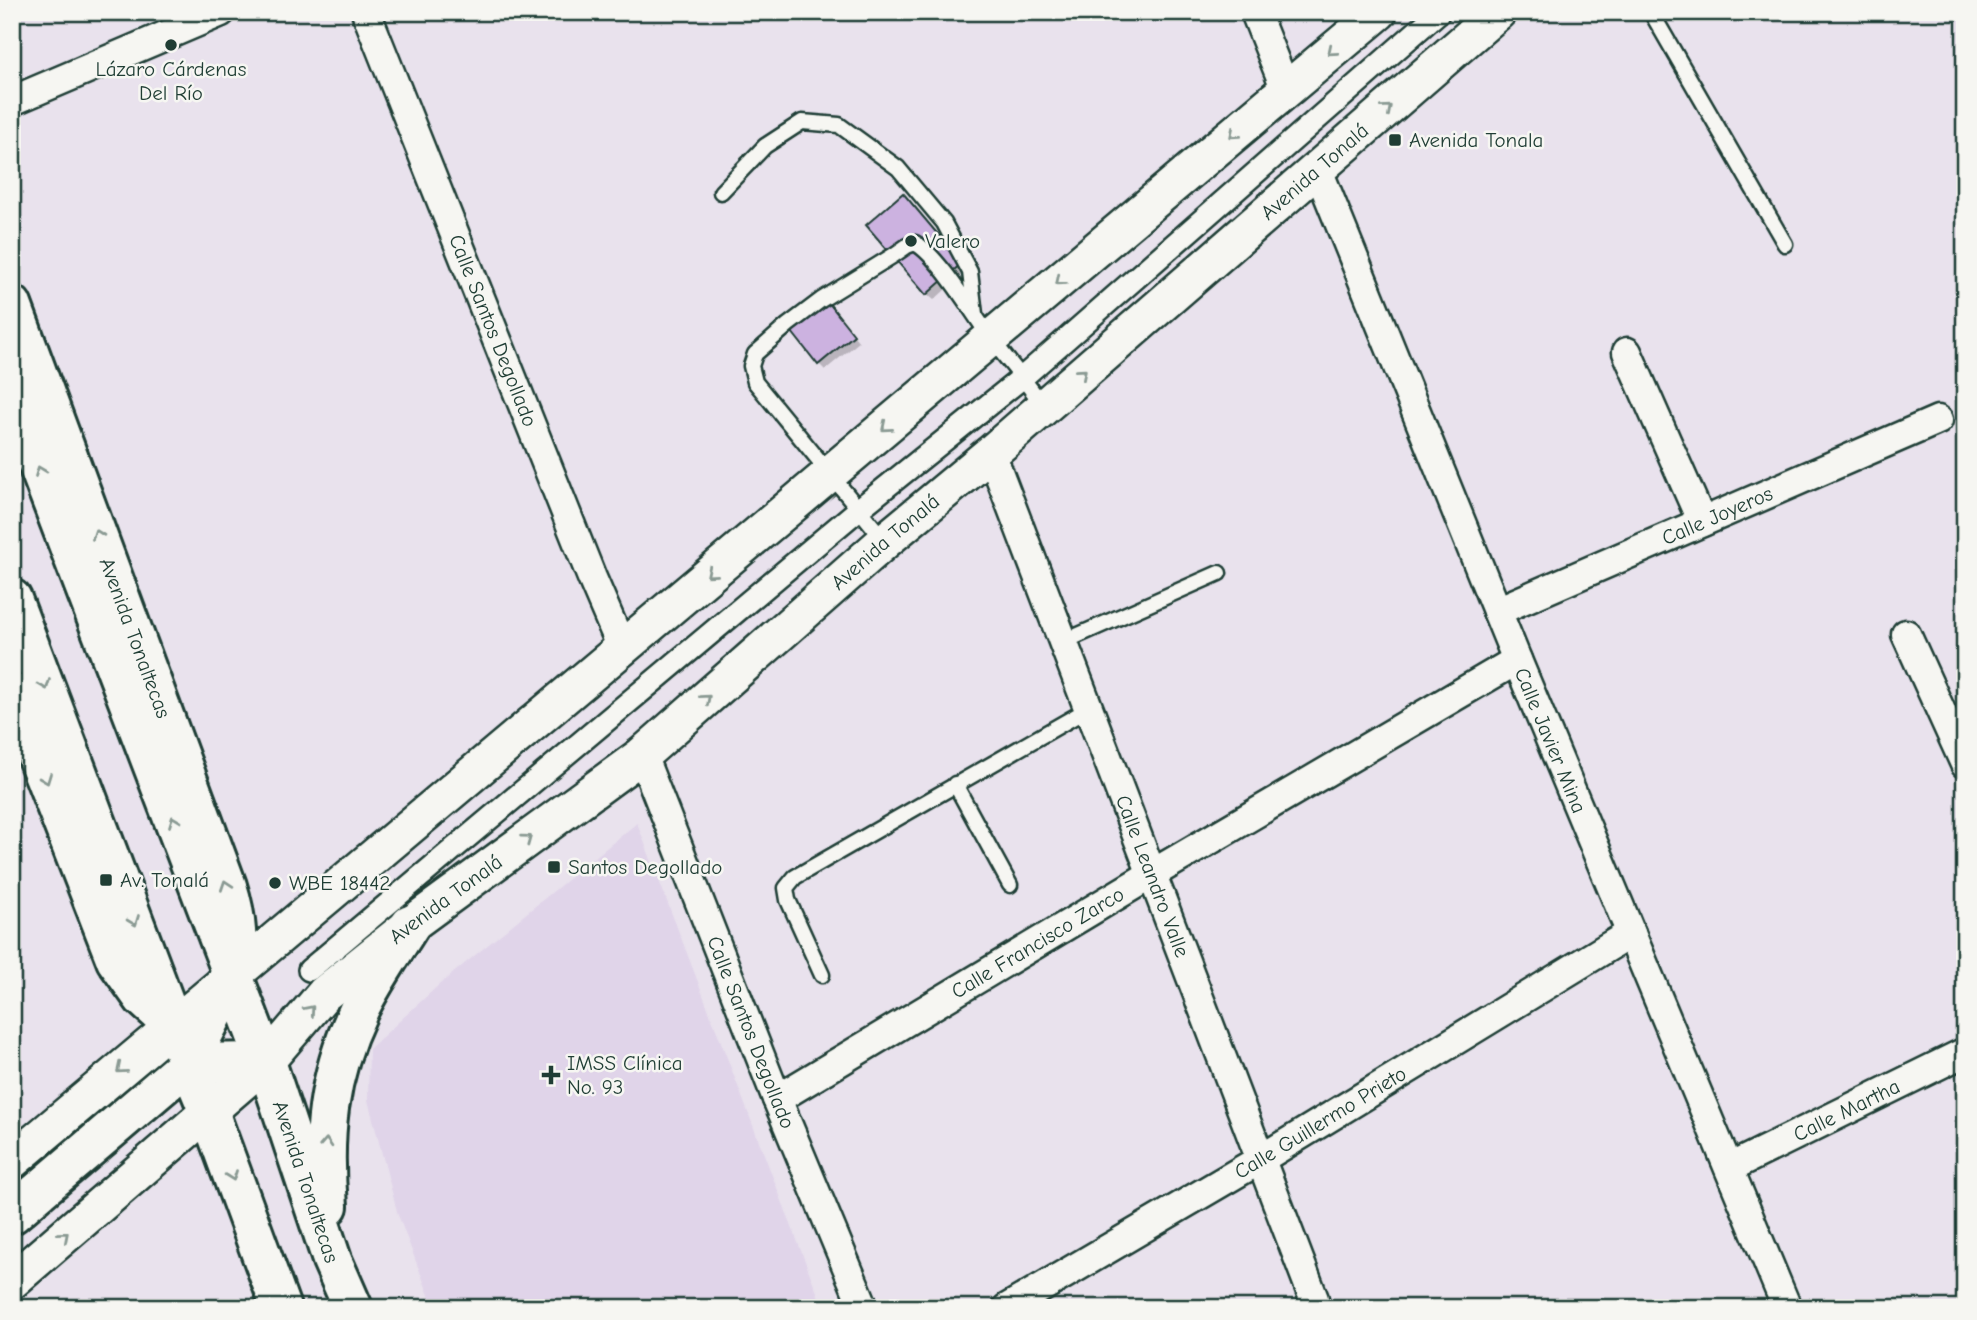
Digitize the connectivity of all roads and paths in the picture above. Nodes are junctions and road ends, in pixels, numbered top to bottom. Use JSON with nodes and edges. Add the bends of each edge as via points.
{"nodes":[{"id":1,"x":221,"y":12,"type":"edge"},
{"id":2,"x":366,"y":12,"type":"edge"},
{"id":3,"x":1255,"y":12,"type":"edge"},
{"id":4,"x":1379,"y":12,"type":"edge"},
{"id":5,"x":1439,"y":12,"type":"edge"},
{"id":6,"x":1498,"y":12,"type":"edge"},
{"id":7,"x":1651,"y":12,"type":"edge"},
{"id":8,"x":1286,"y":90,"type":"junction"},
{"id":9,"x":12,"y":101,"type":"edge"},
{"id":10,"x":1318,"y":170,"type":"junction"},
{"id":11,"x":721,"y":192,"type":"dead end"},
{"id":12,"x":1785,"y":244,"type":"dead end"},
{"id":13,"x":12,"y":305,"type":"edge"},
{"id":14,"x":983,"y":328,"type":"junction"},
{"id":15,"x":1627,"y":352,"type":"dead end"},
{"id":16,"x":1023,"y":377,"type":"junction"},
{"id":17,"x":12,"y":397,"type":"edge"},
{"id":18,"x":1044,"y":406,"type":"junction"},
{"id":19,"x":1938,"y":420,"type":"dead end"},
{"id":20,"x":991,"y":453,"type":"junction"},
{"id":21,"x":831,"y":473,"type":"junction"},
{"id":22,"x":859,"y":509,"type":"junction"},
{"id":23,"x":1702,"y":522,"type":"junction"},
{"id":24,"x":885,"y":541,"type":"junction"},
{"id":25,"x":1219,"y":573,"type":"dead end"},
{"id":26,"x":12,"y":598,"type":"edge"},
{"id":27,"x":1497,"y":611,"type":"junction"},
{"id":28,"x":1906,"y":634,"type":"dead end"},
{"id":29,"x":1063,"y":642,"type":"junction"},
{"id":30,"x":622,"y":648,"type":"junction"},
{"id":31,"x":1517,"y":660,"type":"junction"},
{"id":32,"x":12,"y":692,"type":"edge"},
{"id":33,"x":1088,"y":709,"type":"junction"},
{"id":34,"x":642,"y":755,"type":"junction"},
{"id":35,"x":1965,"y":765,"type":"edge"},
{"id":36,"x":955,"y":784,"type":"junction"},
{"id":37,"x":1152,"y":874,"type":"junction"},
{"id":38,"x":1010,"y":885,"type":"dead end"},
{"id":39,"x":410,"y":925,"type":"junction"},
{"id":40,"x":1631,"y":933,"type":"junction"},
{"id":41,"x":309,"y":970,"type":"dead end"},
{"id":42,"x":822,"y":975,"type":"dead end"},
{"id":43,"x":233,"y":976,"type":"junction"},
{"id":44,"x":173,"y":1025,"type":"junction"},
{"id":45,"x":1965,"y":1052,"type":"edge"},
{"id":46,"x":266,"y":1062,"type":"junction"},
{"id":47,"x":189,"y":1063,"type":"junction"},
{"id":48,"x":776,"y":1099,"type":"junction"},
{"id":49,"x":209,"y":1112,"type":"junction"},
{"id":50,"x":1261,"y":1159,"type":"junction"},
{"id":51,"x":12,"y":1161,"type":"edge"},
{"id":52,"x":1729,"y":1168,"type":"junction"},
{"id":53,"x":12,"y":1214,"type":"edge"},
{"id":54,"x":332,"y":1260,"type":"junction"},
{"id":55,"x":12,"y":1281,"type":"edge"},
{"id":56,"x":1314,"y":1299,"type":"dead end"},
{"id":57,"x":281,"y":1308,"type":"edge"},
{"id":58,"x":353,"y":1308,"type":"edge"},
{"id":59,"x":864,"y":1308,"type":"edge"},
{"id":60,"x":1007,"y":1308,"type":"edge"},
{"id":61,"x":1787,"y":1308,"type":"edge"}],
"edges":[{"from":1,"to":9,"type":"street"},
{"from":2,"to":30,"type":"street","name":"Calle Santos Degollado"},
{"from":3,"to":8,"type":"street"},
{"from":4,"to":8,"type":"street","one_way":true},
{"from":5,"to":16,"type":"street"},
{"from":10,"to":6,"type":"street","name":"Avenida Tonalá","one_way":true},
{"from":7,"to":12,"type":"lane"},
{"from":8,"to":14,"type":"street","one_way":true},
{"from":18,"to":10,"type":"street","name":"Avenida Tonalá","one_way":true},
{"from":10,"to":27,"type":"street","name":"Calle Javier Mina"},
{"from":11,"to":14,"type":"lane","via":[[765,146],[802,122],[839,125],[898,168],[944,223],[970,272]]},
{"from":43,"to":13,"type":"main road","name":"Avenida Tonaltecas","one_way":true,"via":[[237,930],[227,886]]},
{"from":14,"to":16,"type":"lane"},
{"from":14,"to":21,"type":"street","one_way":true},
{"from":14,"to":21,"type":"lane","via":[[915,243],[821,300],[755,354],[751,366],[755,382]]},
{"from":15,"to":23,"type":"street"},
{"from":16,"to":18,"type":"lane"},
{"from":16,"to":22,"type":"street"},
{"from":43,"to":17,"type":"main road","name":"Avenida Tonaltecas","one_way":true},
{"from":18,"to":20,"type":"street","name":"Avenida Tonalá"},
{"from":19,"to":23,"type":"street","name":"Calle Joyeros"},
{"from":20,"to":24,"type":"street","name":"Avenida Tonalá"},
{"from":20,"to":29,"type":"street","name":"Calle Leandro Valle"},
{"from":21,"to":22,"type":"lane"},
{"from":21,"to":30,"type":"street","one_way":true},
{"from":22,"to":24,"type":"lane"},
{"from":22,"to":41,"type":"street"},
{"from":23,"to":27,"type":"street","name":"Calle Joyeros"},
{"from":34,"to":24,"type":"street","name":"Avenida Tonalá","one_way":true},
{"from":25,"to":29,"type":"lane"},
{"from":26,"to":44,"type":"main road","one_way":true},
{"from":27,"to":31,"type":"street","name":"Calle Javier Mina"},
{"from":28,"to":35,"type":"street"},
{"from":29,"to":33,"type":"street","name":"Calle Leandro Valle"},
{"from":30,"to":43,"type":"street"},
{"from":31,"to":37,"type":"street","name":"Calle Francisco Zarco"},
{"from":31,"to":40,"type":"street","name":"Calle Javier Mina"},
{"from":32,"to":44,"type":"main road","one_way":true,"via":[[116,960],[142,998]]},
{"from":33,"to":36,"type":"lane"},
{"from":33,"to":37,"type":"street","name":"Calle Leandro Valle"},
{"from":39,"to":34,"type":"street","name":"Avenida Tonalá","one_way":true},
{"from":34,"to":48,"type":"street","name":"Calle Santos Degollado"},
{"from":36,"to":38,"type":"lane"},
{"from":36,"to":42,"type":"lane","via":[[795,877],[786,888]]},
{"from":37,"to":48,"type":"street","name":"Calle Francisco Zarco"},
{"from":37,"to":50,"type":"street","name":"Calle Leandro Valle"},
{"from":46,"to":39,"type":"street","name":"Avenida Tonalá","one_way":true,"via":[[324,994]]},
{"from":54,"to":39,"type":"main road","one_way":true,"via":[[325,1164],[334,1080],[358,1013]]},
{"from":40,"to":50,"type":"street","name":"Calle Guillermo Prieto"},
{"from":40,"to":52,"type":"street","name":"Calle Javier Mina"},
{"from":43,"to":44,"type":"street"},
{"from":43,"to":46,"type":"main road","name":"Avenida Tonaltecas"},
{"from":43,"to":47,"type":"main road"},
{"from":44,"to":47,"type":"main road"},
{"from":44,"to":51,"type":"street","one_way":true},
{"from":45,"to":52,"type":"street","name":"Calle Martha"},
{"from":46,"to":47,"type":"main road"},
{"from":46,"to":49,"type":"street","name":"Avenida Tonalá"},
{"from":46,"to":54,"type":"main road","name":"Avenida Tonaltecas"},
{"from":47,"to":49,"type":"main road"},
{"from":47,"to":53,"type":"main road"},
{"from":48,"to":59,"type":"street","name":"Calle Santos Degollado"},
{"from":55,"to":49,"type":"street","name":"Avenida Tonalá","one_way":true},
{"from":49,"to":57,"type":"main road","one_way":true},
{"from":50,"to":56,"type":"street","name":"Calle Leandro Valle"},
{"from":50,"to":60,"type":"street","name":"Calle Guillermo Prieto"},
{"from":52,"to":61,"type":"street","name":"Calle Javier Mina"},
{"from":54,"to":58,"type":"main road","name":"Avenida Tonaltecas"}]}
